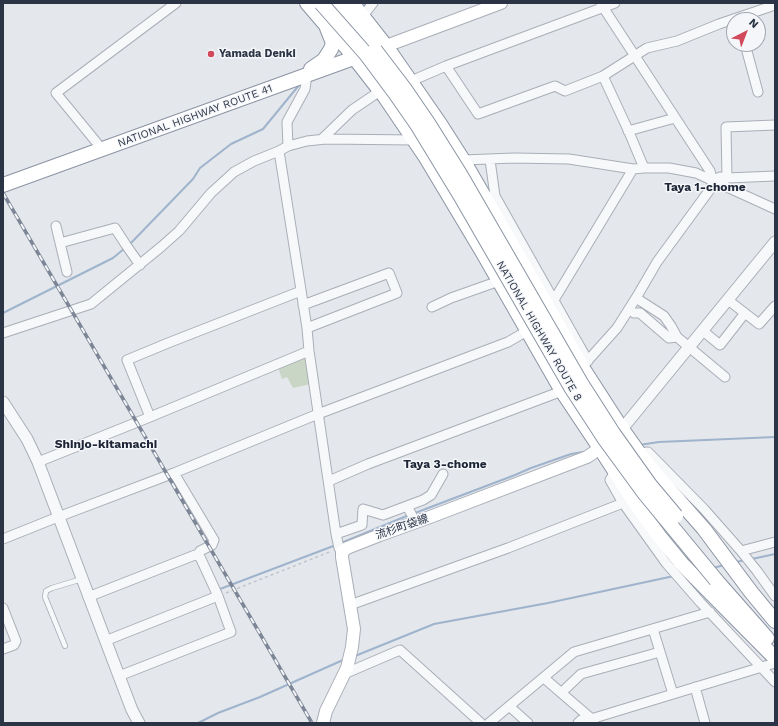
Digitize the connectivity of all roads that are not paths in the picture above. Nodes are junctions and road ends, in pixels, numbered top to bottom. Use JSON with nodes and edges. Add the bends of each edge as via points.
{"nodes":[{"id":1,"x":176,"y":3,"type":"edge"},
{"id":2,"x":307,"y":3,"type":"edge"},
{"id":3,"x":321,"y":3,"type":"edge"},
{"id":4,"x":335,"y":3,"type":"edge"},
{"id":5,"x":352,"y":3,"type":"edge"},
{"id":6,"x":373,"y":3,"type":"edge"},
{"id":7,"x":501,"y":3,"type":"edge"},
{"id":8,"x":615,"y":3,"type":"edge"},
{"id":9,"x":775,"y":4,"type":"edge"},
{"id":10,"x":602,"y":5,"type":"edge"},
{"id":11,"x":754,"y":12,"type":"edge"},
{"id":12,"x":362,"y":16,"type":"junction"},
{"id":13,"x":726,"y":23,"type":"edge"},
{"id":14,"x":325,"y":24,"type":"junction"},
{"id":15,"x":386,"y":46,"type":"junction"},
{"id":16,"x":747,"y":52,"type":"edge"},
{"id":17,"x":634,"y":56,"type":"junction"},
{"id":18,"x":355,"y":58,"type":"junction"},
{"id":19,"x":446,"y":66,"type":"junction"},
{"id":20,"x":304,"y":76,"type":"junction"},
{"id":21,"x":603,"y":76,"type":"junction"},
{"id":22,"x":411,"y":81,"type":"junction"},
{"id":23,"x":380,"y":91,"type":"junction"},
{"id":24,"x":758,"y":92,"type":"dead end"},
{"id":25,"x":675,"y":118,"type":"junction"},
{"id":26,"x":775,"y":124,"type":"edge"},
{"id":27,"x":628,"y":131,"type":"junction"},
{"id":28,"x":322,"y":139,"type":"junction"},
{"id":29,"x":414,"y":140,"type":"junction"},
{"id":30,"x":288,"y":146,"type":"junction"},
{"id":31,"x":101,"y":150,"type":"junction"},
{"id":32,"x":279,"y":151,"type":"junction"},
{"id":33,"x":463,"y":160,"type":"junction"},
{"id":34,"x":490,"y":160,"type":"junction"},
{"id":35,"x":644,"y":168,"type":"junction"},
{"id":36,"x":633,"y":169,"type":"junction"},
{"id":37,"x":775,"y":176,"type":"edge"},
{"id":38,"x":727,"y":178,"type":"junction"},
{"id":39,"x":713,"y":181,"type":"junction"},
{"id":40,"x":3,"y":185,"type":"edge"},
{"id":41,"x":775,"y":209,"type":"edge"},
{"id":42,"x":56,"y":226,"type":"dead end"},
{"id":43,"x":775,"y":242,"type":"edge"},
{"id":44,"x":60,"y":243,"type":"junction"},
{"id":45,"x":140,"y":265,"type":"junction"},
{"id":46,"x":67,"y":272,"type":"dead end"},
{"id":47,"x":499,"y":281,"type":"junction"},
{"id":48,"x":301,"y":291,"type":"junction"},
{"id":49,"x":636,"y":298,"type":"junction"},
{"id":50,"x":728,"y":300,"type":"junction"},
{"id":51,"x":551,"y":303,"type":"junction"},
{"id":52,"x":303,"y":305,"type":"junction"},
{"id":53,"x":775,"y":306,"type":"edge"},
{"id":54,"x":432,"y":307,"type":"dead end"},
{"id":55,"x":745,"y":313,"type":"junction"},
{"id":56,"x":634,"y":314,"type":"dead end"},
{"id":57,"x":307,"y":328,"type":"junction"},
{"id":58,"x":527,"y":331,"type":"junction"},
{"id":59,"x":703,"y":331,"type":"junction"},
{"id":60,"x":3,"y":333,"type":"edge"},
{"id":61,"x":677,"y":337,"type":"junction"},
{"id":62,"x":689,"y":347,"type":"junction"},
{"id":63,"x":309,"y":351,"type":"junction"},
{"id":64,"x":585,"y":364,"type":"junction"},
{"id":65,"x":725,"y":377,"type":"dead end"},
{"id":66,"x":562,"y":391,"type":"junction"},
{"id":67,"x":3,"y":402,"type":"edge"},
{"id":68,"x":318,"y":414,"type":"junction"},
{"id":69,"x":150,"y":417,"type":"junction"},
{"id":70,"x":622,"y":430,"type":"junction"},
{"id":71,"x":600,"y":448,"type":"junction"},
{"id":72,"x":639,"y":453,"type":"junction"},
{"id":73,"x":38,"y":462,"type":"junction"},
{"id":74,"x":616,"y":472,"type":"junction"},
{"id":75,"x":174,"y":473,"type":"junction"},
{"id":76,"x":443,"y":474,"type":"dead end"},
{"id":77,"x":329,"y":481,"type":"junction"},
{"id":78,"x":623,"y":503,"type":"junction"},
{"id":79,"x":408,"y":508,"type":"junction"},
{"id":80,"x":58,"y":517,"type":"junction"},
{"id":81,"x":415,"y":521,"type":"junction"},
{"id":82,"x":336,"y":534,"type":"junction"},
{"id":83,"x":3,"y":539,"type":"edge"},
{"id":84,"x":775,"y":542,"type":"edge"},
{"id":85,"x":341,"y":550,"type":"junction"},
{"id":86,"x":741,"y":551,"type":"junction"},
{"id":87,"x":198,"y":556,"type":"junction"},
{"id":88,"x":82,"y":579,"type":"junction"},
{"id":89,"x":218,"y":596,"type":"junction"},
{"id":90,"x":775,"y":596,"type":"edge"},
{"id":91,"x":88,"y":597,"type":"junction"},
{"id":92,"x":350,"y":605,"type":"junction"},
{"id":93,"x":3,"y":608,"type":"edge"},
{"id":94,"x":710,"y":612,"type":"junction"},
{"id":95,"x":775,"y":621,"type":"edge"},
{"id":96,"x":652,"y":629,"type":"junction"},
{"id":97,"x":775,"y":632,"type":"edge"},
{"id":98,"x":105,"y":640,"type":"junction"},
{"id":99,"x":65,"y":646,"type":"dead end"},
{"id":100,"x":775,"y":647,"type":"edge"},
{"id":101,"x":3,"y":649,"type":"edge"},
{"id":102,"x":660,"y":652,"type":"junction"},
{"id":103,"x":775,"y":658,"type":"edge"},
{"id":104,"x":775,"y":664,"type":"edge"},
{"id":105,"x":761,"y":667,"type":"junction"},
{"id":106,"x":345,"y":671,"type":"junction"},
{"id":107,"x":119,"y":676,"type":"junction"},
{"id":108,"x":544,"y":678,"type":"junction"},
{"id":109,"x":775,"y":682,"type":"edge"},
{"id":110,"x":695,"y":688,"type":"junction"},
{"id":111,"x":561,"y":693,"type":"junction"},
{"id":112,"x":673,"y":694,"type":"junction"},
{"id":113,"x":509,"y":706,"type":"junction"},
{"id":114,"x":594,"y":721,"type":"edge"},
{"id":115,"x":139,"y":723,"type":"edge"},
{"id":116,"x":323,"y":723,"type":"edge"},
{"id":117,"x":481,"y":723,"type":"edge"},
{"id":118,"x":489,"y":723,"type":"edge"},
{"id":119,"x":528,"y":723,"type":"edge"},
{"id":120,"x":578,"y":723,"type":"edge"},
{"id":121,"x":705,"y":723,"type":"edge"}],
"edges":[{"from":1,"to":31,"type":"street","via":[[56,93]]},
{"from":2,"to":14,"type":"highway"},
{"from":3,"to":100,"type":"highway","name":"NATIONAL HIGHWAY ROUTE 8","bridge":true,"via":[[366,54],[418,126],[572,389],[604,438],[645,494]]},
{"from":4,"to":97,"type":"highway","name":"NATIONAL HIGHWAY ROUTE 8","bridge":true,"via":[[375,50],[428,123],[613,433],[650,485]]},
{"from":5,"to":12,"type":"highway"},
{"from":6,"to":12,"type":"street"},
{"from":7,"to":15,"type":"main road"},
{"from":8,"to":10,"type":"street"},
{"from":9,"to":11,"type":"street"},
{"from":10,"to":17,"type":"street"},
{"from":10,"to":19,"type":"street"},
{"from":12,"to":15,"type":"highway"},
{"from":13,"to":17,"type":"street","via":[[677,41],[647,48]]},
{"from":14,"to":18,"type":"highway"},
{"from":14,"to":20,"type":"highway","via":[[333,43],[330,52]]},
{"from":15,"to":18,"type":"highway","name":"NATIONAL HIGHWAY ROUTE 41"},
{"from":15,"to":22,"type":"highway"},
{"from":16,"to":24,"type":"street"},
{"from":17,"to":21,"type":"street"},
{"from":17,"to":25,"type":"street"},
{"from":18,"to":20,"type":"highway","name":"NATIONAL HIGHWAY ROUTE 41"},
{"from":18,"to":23,"type":"highway"},
{"from":19,"to":21,"type":"street","via":[[478,114],[555,86],[565,91]]},
{"from":19,"to":22,"type":"street"},
{"from":20,"to":30,"type":"street","via":[[305,89],[287,122]]},
{"from":20,"to":31,"type":"highway","name":"NATIONAL HIGHWAY ROUTE 41"},
{"from":21,"to":27,"type":"street"},
{"from":22,"to":33,"type":"highway"},
{"from":23,"to":28,"type":"street","via":[[352,110]]},
{"from":23,"to":29,"type":"highway"},
{"from":25,"to":27,"type":"street"},
{"from":25,"to":39,"type":"street","via":[[710,171]]},
{"from":26,"to":38,"type":"street","via":[[726,127]]},
{"from":27,"to":35,"type":"street"},
{"from":28,"to":29,"type":"street"},
{"from":28,"to":30,"type":"street"},
{"from":29,"to":47,"type":"highway"},
{"from":30,"to":32,"type":"street"},
{"from":31,"to":40,"type":"highway","name":"NATIONAL HIGHWAY ROUTE 41"},
{"from":32,"to":45,"type":"street","via":[[234,172],[211,193],[179,231]]},
{"from":32,"to":48,"type":"street"},
{"from":33,"to":34,"type":"street"},
{"from":33,"to":51,"type":"highway"},
{"from":34,"to":36,"type":"street","via":[[569,159]]},
{"from":34,"to":51,"type":"street","via":[[495,196]]},
{"from":35,"to":36,"type":"street"},
{"from":35,"to":39,"type":"street","via":[[669,168],[696,173]]},
{"from":36,"to":51,"type":"street"},
{"from":37,"to":38,"type":"street"},
{"from":38,"to":39,"type":"street","via":[[720,177]]},
{"from":39,"to":41,"type":"street"},
{"from":39,"to":49,"type":"street","via":[[657,262]]},
{"from":42,"to":44,"type":"street"},
{"from":43,"to":50,"type":"street"},
{"from":44,"to":45,"type":"street","via":[[115,228]]},
{"from":44,"to":46,"type":"street"},
{"from":45,"to":60,"type":"street","via":[[91,304]]},
{"from":47,"to":54,"type":"street"},
{"from":47,"to":58,"type":"highway"},
{"from":48,"to":52,"type":"street"},
{"from":48,"to":69,"type":"street","via":[[127,360]]},
{"from":49,"to":61,"type":"street","via":[[664,316]]},
{"from":49,"to":64,"type":"street","via":[[617,328]]},
{"from":50,"to":55,"type":"street"},
{"from":50,"to":59,"type":"street"},
{"from":51,"to":64,"type":"highway"},
{"from":52,"to":57,"type":"street"},
{"from":52,"to":57,"type":"street","via":[[389,273],[397,293]]},
{"from":53,"to":55,"type":"street","via":[[759,324]]},
{"from":55,"to":59,"type":"street","via":[[720,345]]},
{"from":56,"to":61,"type":"street","via":[[640,313],[669,338]]},
{"from":57,"to":63,"type":"street"},
{"from":58,"to":66,"type":"highway"},
{"from":58,"to":68,"type":"street","via":[[508,342]]},
{"from":59,"to":62,"type":"street"},
{"from":61,"to":62,"type":"street"},
{"from":62,"to":65,"type":"street"},
{"from":62,"to":70,"type":"street"},
{"from":63,"to":68,"type":"street"},
{"from":63,"to":69,"type":"street"},
{"from":64,"to":70,"type":"highway"},
{"from":66,"to":71,"type":"highway"},
{"from":66,"to":77,"type":"street"},
{"from":67,"to":73,"type":"street","via":[[27,438]]},
{"from":68,"to":75,"type":"street"},
{"from":68,"to":77,"type":"street"},
{"from":69,"to":73,"type":"street"},
{"from":70,"to":71,"type":"main road","name":"流杉町袋線"},
{"from":70,"to":72,"type":"highway"},
{"from":71,"to":74,"type":"highway"},
{"from":71,"to":81,"type":"main road","name":"流杉町袋線","via":[[587,457]]},
{"from":72,"to":86,"type":"street","via":[[648,452]]},
{"from":72,"to":95,"type":"highway","via":[[704,529]]},
{"from":73,"to":80,"type":"street"},
{"from":74,"to":78,"type":"street","via":[[610,480]]},
{"from":74,"to":103,"type":"highway","via":[[640,510],[682,564]]},
{"from":75,"to":80,"type":"street"},
{"from":75,"to":87,"type":"street","via":[[214,540],[212,545],[200,551]]},
{"from":76,"to":79,"type":"street","via":[[431,495]]},
{"from":77,"to":82,"type":"street"},
{"from":78,"to":92,"type":"street","via":[[501,551]]},
{"from":78,"to":94,"type":"street","via":[[666,563]]},
{"from":79,"to":81,"type":"street"},
{"from":79,"to":82,"type":"street","via":[[383,515],[363,509],[362,525]]},
{"from":80,"to":83,"type":"street"},
{"from":80,"to":88,"type":"street"},
{"from":81,"to":85,"type":"main road","name":"流杉町袋線"},
{"from":82,"to":85,"type":"street"},
{"from":84,"to":86,"type":"street"},
{"from":85,"to":92,"type":"main road"},
{"from":86,"to":90,"type":"street"},
{"from":87,"to":89,"type":"street"},
{"from":87,"to":91,"type":"street"},
{"from":88,"to":91,"type":"street"},
{"from":88,"to":99,"type":"lane","via":[[46,591],[45,597]]},
{"from":89,"to":98,"type":"street"},
{"from":89,"to":107,"type":"street","via":[[231,632]]},
{"from":91,"to":98,"type":"street"},
{"from":92,"to":106,"type":"main road","via":[[354,629]]},
{"from":93,"to":101,"type":"street","via":[[16,641],[14,645]]},
{"from":94,"to":96,"type":"street"},
{"from":94,"to":105,"type":"street"},
{"from":96,"to":102,"type":"street"},
{"from":96,"to":108,"type":"street","via":[[574,652]]},
{"from":98,"to":107,"type":"street"},
{"from":102,"to":111,"type":"street","via":[[581,674]]},
{"from":102,"to":112,"type":"street"},
{"from":104,"to":105,"type":"street"},
{"from":105,"to":109,"type":"street"},
{"from":105,"to":110,"type":"street"},
{"from":106,"to":116,"type":"main road"},
{"from":106,"to":117,"type":"street","via":[[400,650]]},
{"from":107,"to":115,"type":"street"},
{"from":108,"to":111,"type":"street"},
{"from":108,"to":113,"type":"street"},
{"from":110,"to":112,"type":"street"},
{"from":110,"to":121,"type":"street"},
{"from":111,"to":114,"type":"street"},
{"from":112,"to":114,"type":"street"},
{"from":113,"to":118,"type":"street"},
{"from":113,"to":119,"type":"street"},
{"from":114,"to":120,"type":"street","via":[[581,720]]}]}
